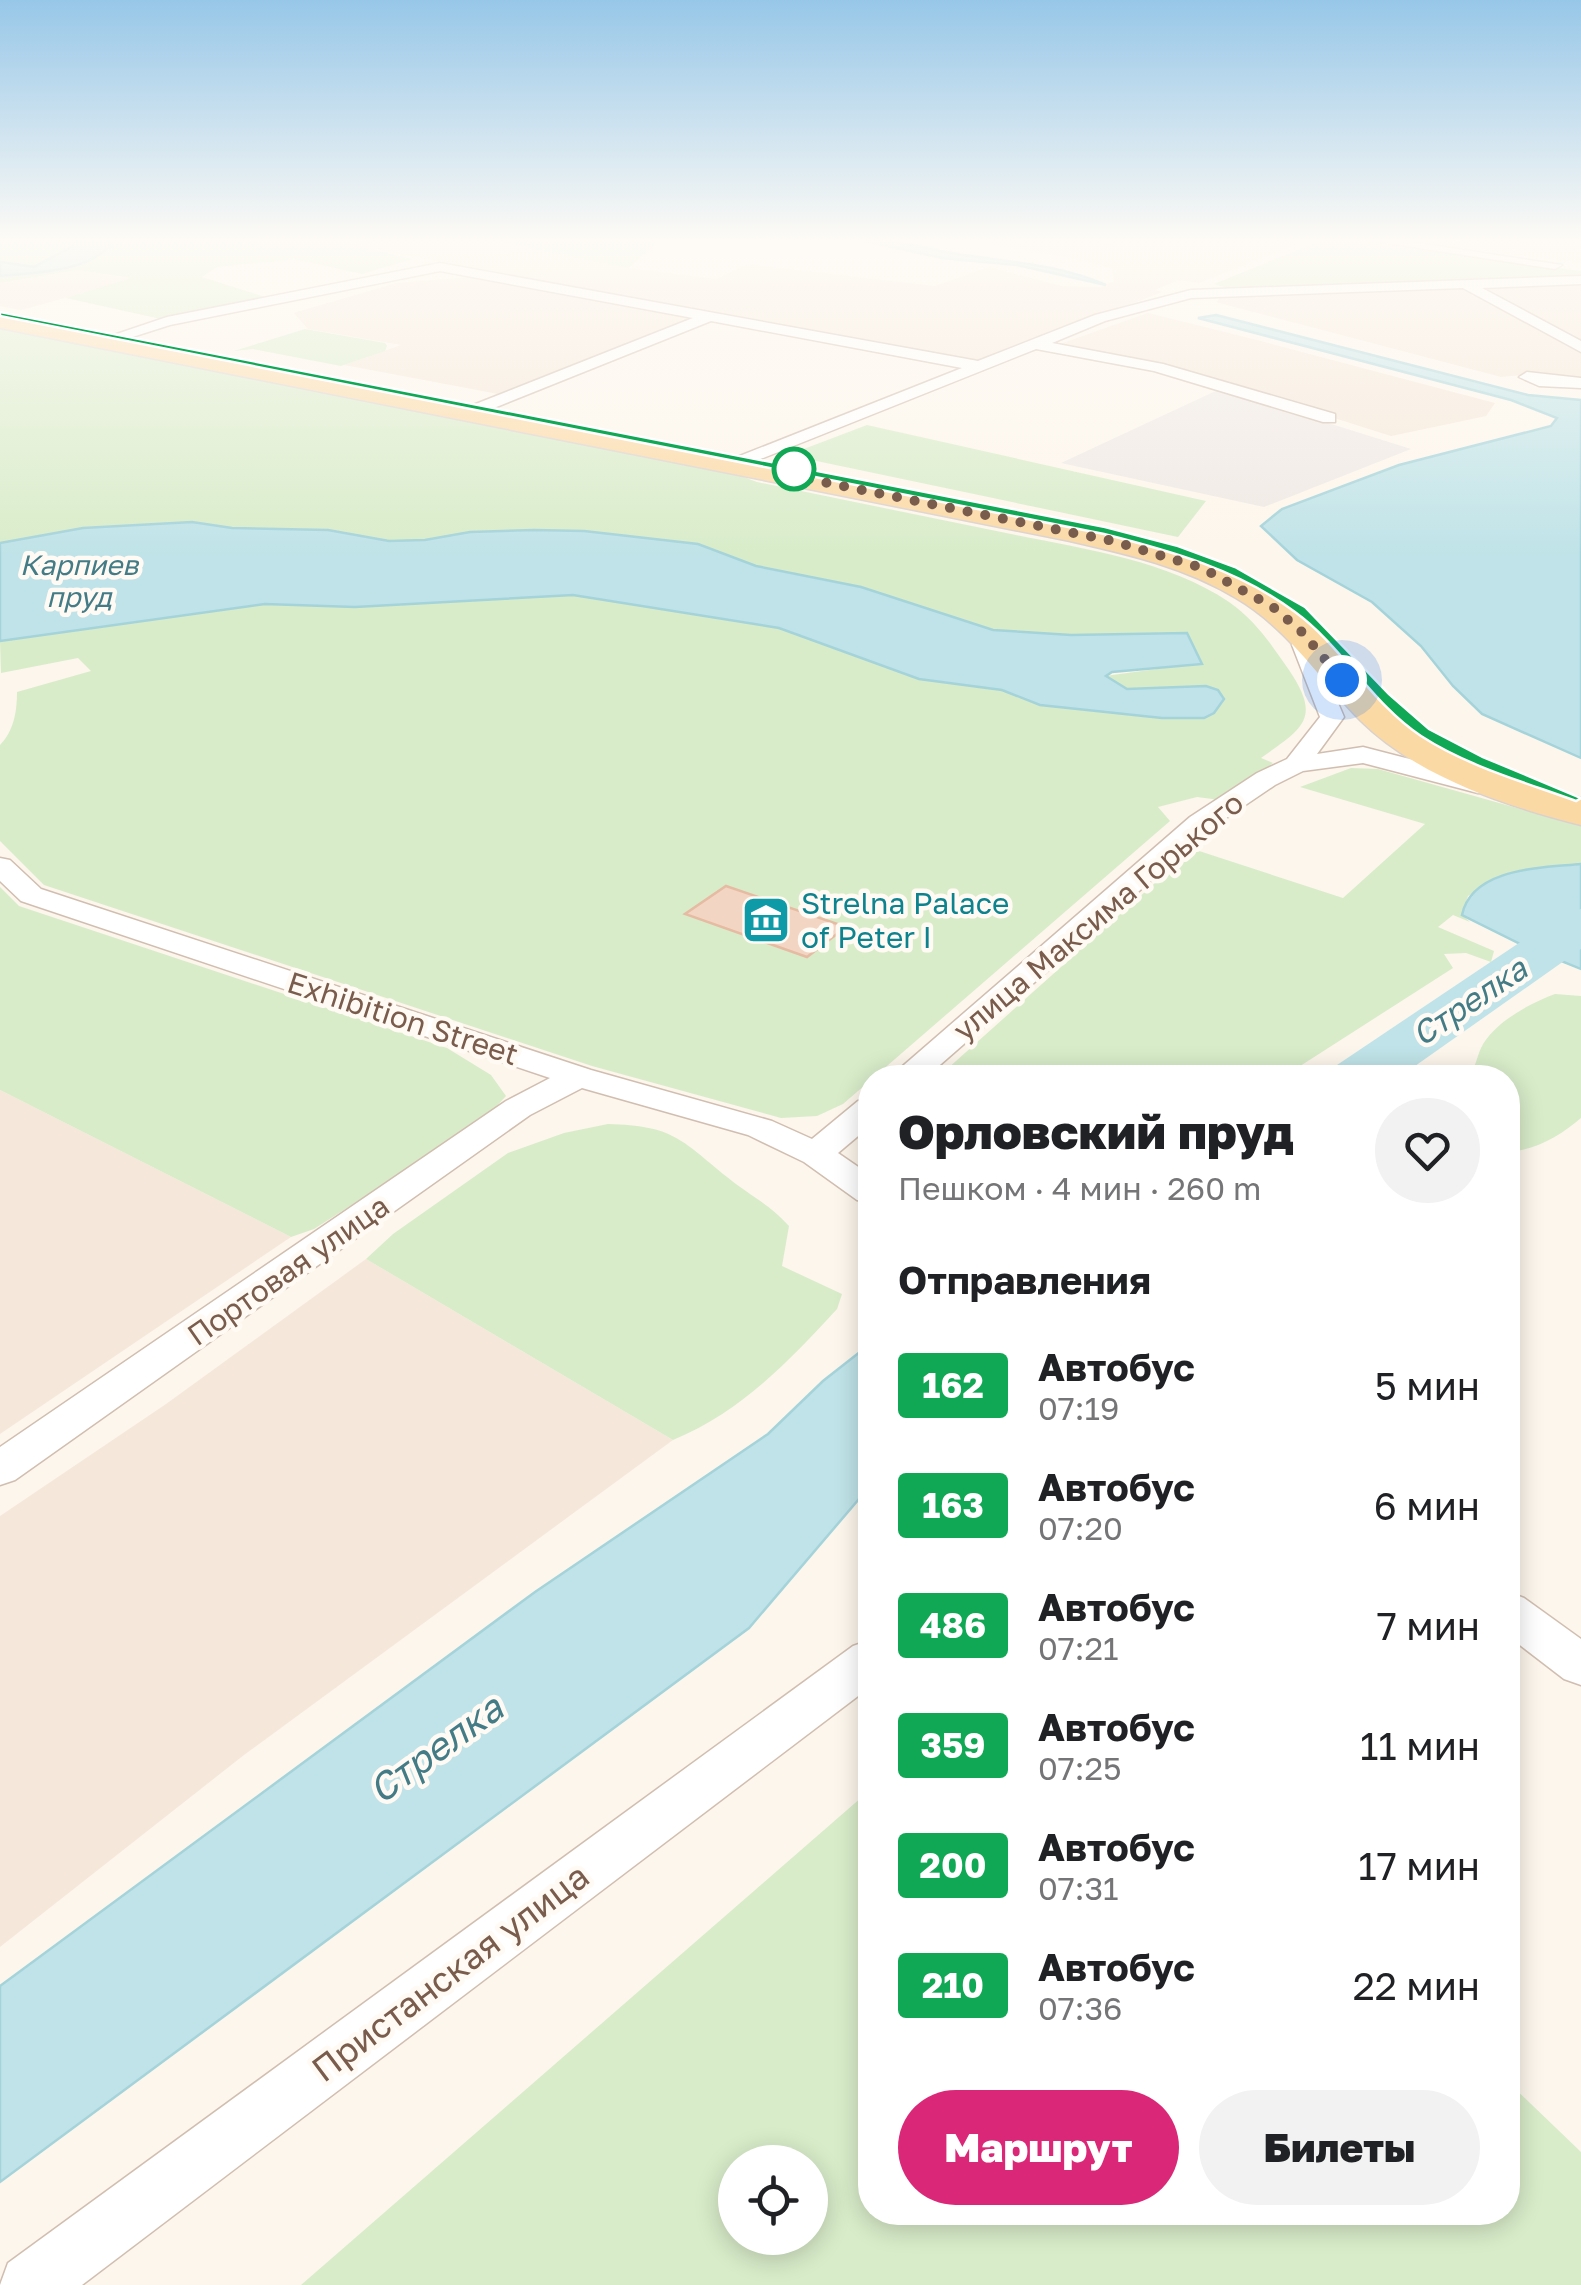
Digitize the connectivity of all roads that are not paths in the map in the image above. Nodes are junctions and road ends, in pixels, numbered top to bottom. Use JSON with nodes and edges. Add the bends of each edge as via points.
{"nodes":[{"id":1,"x":139,"y":345,"type":"edge"},
{"id":2,"x":638,"y":345,"type":"edge"},
{"id":3,"x":867,"y":345,"type":"edge"},
{"id":4,"x":1032,"y":345,"type":"edge"},
{"id":5,"x":1037,"y":345,"type":"edge"},
{"id":6,"x":978,"y":366,"type":"junction"},
{"id":7,"x":1526,"y":376,"type":"dead end"},
{"id":8,"x":1581,"y":382,"type":"edge"},
{"id":9,"x":475,"y":410,"type":"junction"},
{"id":10,"x":1329,"y":418,"type":"dead end"},
{"id":11,"x":739,"y":462,"type":"junction"},
{"id":12,"x":1303,"y":633,"type":"junction"},
{"id":13,"x":1297,"y":764,"type":"junction"},
{"id":14,"x":1537,"y":798,"type":"junction"},
{"id":15,"x":1581,"y":798,"type":"edge"},
{"id":16,"x":1581,"y":812,"type":"edge"},
{"id":17,"x":0,"y":866,"type":"edge"},
{"id":18,"x":920,"y":1065,"type":"edge"},
{"id":19,"x":579,"y":1077,"type":"junction"},
{"id":20,"x":858,"y":1118,"type":"edge"},
{"id":21,"x":816,"y":1154,"type":"junction"},
{"id":22,"x":858,"y":1184,"type":"edge"},
{"id":23,"x":0,"y":1469,"type":"edge"},
{"id":24,"x":1520,"y":1620,"type":"edge"},
{"id":25,"x":1581,"y":1665,"type":"edge"},
{"id":26,"x":858,"y":1669,"type":"edge"},
{"id":27,"x":30,"y":2285,"type":"edge"}],
"edges":[{"from":1,"to":9,"type":"main road"},
{"from":2,"to":9,"type":"street"},
{"from":3,"to":6,"type":"street"},
{"from":4,"to":6,"type":"street"},
{"from":5,"to":10,"type":"street","via":[[1157,367]]},
{"from":6,"to":11,"type":"street"},
{"from":7,"to":8,"type":"street"},
{"from":9,"to":11,"type":"main road"},
{"from":11,"to":12,"type":"main road","via":[[1172,557],[1255,594]]},
{"from":11,"to":15,"type":"main road","via":[[1105,531],[1231,570],[1301,610],[1424,732]]},
{"from":12,"to":13,"type":"street","via":[[1302,654],[1332,718]]},
{"from":12,"to":14,"type":"main road","via":[[1368,708],[1404,737]]},
{"from":13,"to":14,"type":"street","via":[[1364,755]]},
{"from":13,"to":18,"type":"street","name":"улица Максима Горького","via":[[1200,824]]},
{"from":14,"to":16,"type":"main road"},
{"from":17,"to":19,"type":"street","name":"Exhibition Street","via":[[31,895]]},
{"from":19,"to":21,"type":"street","name":"Exhibition Street","via":[[760,1128]]},
{"from":19,"to":23,"type":"street","name":"Портовая улица","via":[[518,1108]]},
{"from":20,"to":21,"type":"street"},
{"from":21,"to":22,"type":"street","name":"Exhibition Street"},
{"from":24,"to":25,"type":"street"},
{"from":26,"to":27,"type":"street","name":"Пристанская улица"}]}
